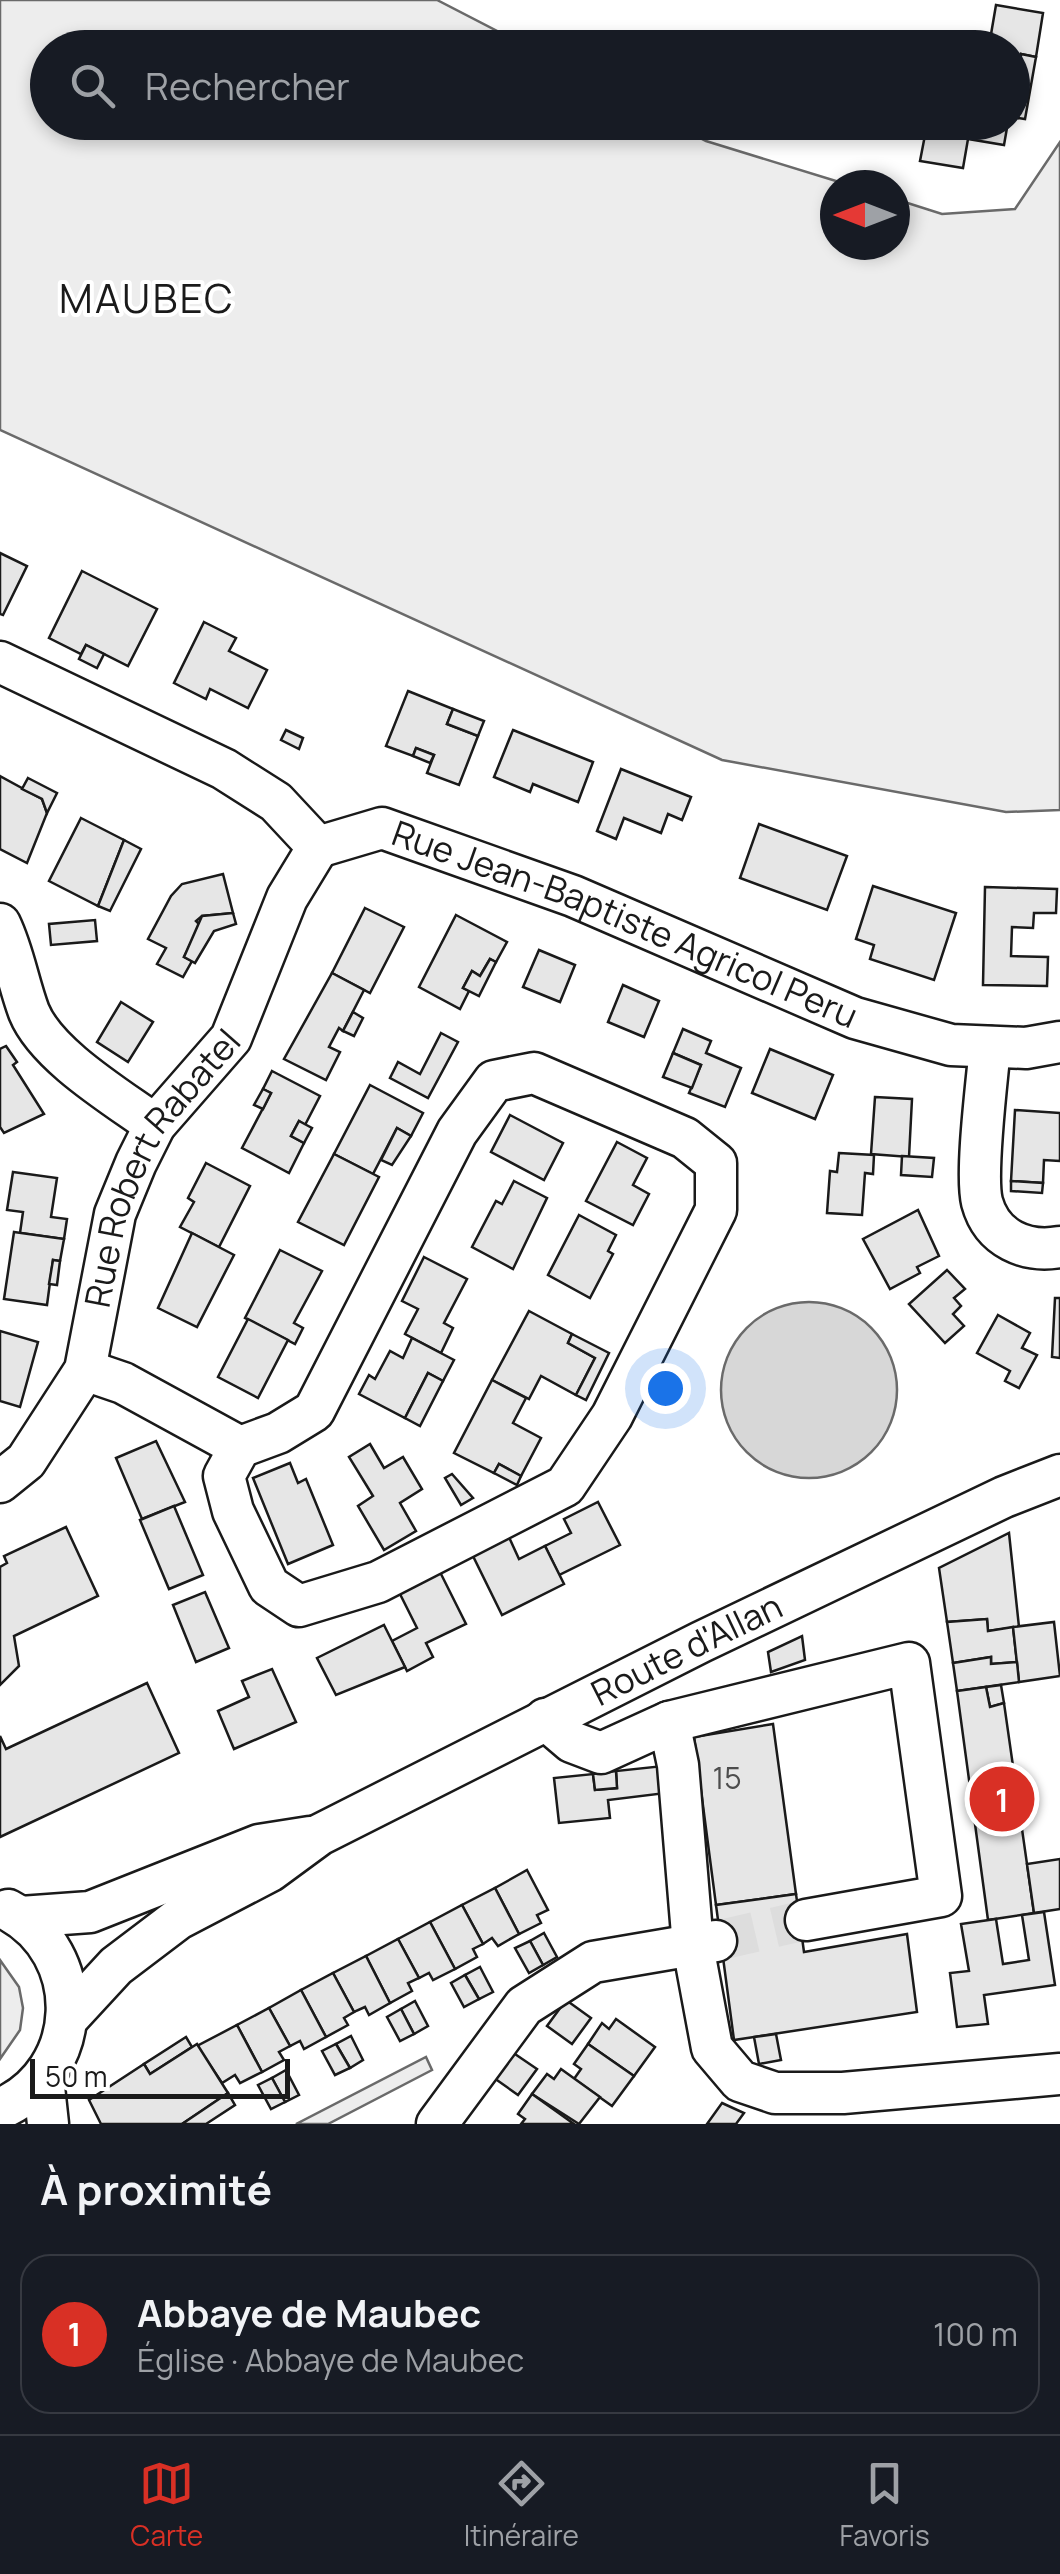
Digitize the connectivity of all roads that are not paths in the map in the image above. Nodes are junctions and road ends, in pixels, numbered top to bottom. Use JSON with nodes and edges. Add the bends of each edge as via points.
{"nodes":[{"id":1,"x":0,"y":662,"type":"edge"},
{"id":2,"x":318,"y":847,"type":"junction"},
{"id":3,"x":0,"y":924,"type":"edge"},
{"id":4,"x":1060,"y":1042,"type":"edge"},
{"id":5,"x":990,"y":1047,"type":"junction"},
{"id":6,"x":156,"y":1125,"type":"junction"},
{"id":7,"x":1060,"y":1247,"type":"edge"},
{"id":8,"x":85,"y":1370,"type":"junction"},
{"id":9,"x":240,"y":1447,"type":"junction"},
{"id":10,"x":1060,"y":1475,"type":"edge"},
{"id":11,"x":0,"y":1482,"type":"edge"},
{"id":12,"x":545,"y":1719,"type":"junction"},
{"id":13,"x":669,"y":1722,"type":"junction"},
{"id":14,"x":319,"y":1836,"type":"junction"},
{"id":15,"x":11,"y":1911,"type":"edge"},
{"id":16,"x":806,"y":1920,"type":"tunnel mouth"},
{"id":17,"x":705,"y":1944,"type":"junction"},
{"id":18,"x":68,"y":2018,"type":"junction"},
{"id":19,"x":1060,"y":2074,"type":"edge"},
{"id":20,"x":43,"y":2078,"type":"junction"},
{"id":21,"x":0,"y":2108,"type":"edge"},
{"id":22,"x":48,"y":2124,"type":"edge"},
{"id":23,"x":438,"y":2124,"type":"edge"}],
"edges":[{"from":1,"to":2,"type":"street","via":[[224,769],[276,802]]},
{"from":2,"to":5,"type":"street","name":"Rue Jean-Baptiste Agricol Peru","via":[[382,828],[573,896],[855,1018],[951,1045]]},
{"from":2,"to":6,"type":"street","name":"Rue Robert Rabatel","via":[[287,898],[231,1038]]},
{"from":3,"to":6,"type":"street","via":[[30,1016],[64,1057]]},
{"from":4,"to":5,"type":"street","name":"Rue Jean-Baptiste Agricol Peru"},
{"from":5,"to":7,"type":"street","via":[[982,1201],[1008,1240],[1028,1250]]},
{"from":6,"to":8,"type":"street","name":"Rue Robert Rabatel","via":[[115,1214]]},
{"from":8,"to":9,"type":"street","via":[[123,1383]]},
{"from":8,"to":11,"type":"street","name":"Rue Robert Rabatel","via":[[26,1461]]},
{"from":9,"to":9,"type":"street","via":[[224,1476],[233,1511],[270,1586],[299,1606],[378,1582],[565,1486],[612,1416],[716,1210],[716,1164],[685,1138],[534,1073],[494,1080],[457,1132],[314,1411]]},
{"from":10,"to":12,"type":"street","name":"Route d'Allan"},
{"from":12,"to":13,"type":"street","via":[[572,1742],[601,1754]]},
{"from":12,"to":14,"type":"street","name":"Route d'Allan"},
{"from":13,"to":16,"type":"street","via":[[910,1663],[941,1896]]},
{"from":13,"to":17,"type":"street"},
{"from":14,"to":15,"type":"street","name":"Route d'Allan","via":[[258,1845],[90,1912]]},
{"from":14,"to":18,"type":"street","name":"Route d'Allan","via":[[270,1871],[178,1919],[116,1966]]},
{"from":15,"to":18,"type":"street","via":[[39,1932],[63,1972]]},
{"from":17,"to":19,"type":"street","via":[[712,2048],[740,2080],[775,2092],[842,2093]]},
{"from":17,"to":23,"type":"street","via":[[593,1962],[524,2006]]},
{"from":18,"to":20,"type":"street","via":[[56,2060]]},
{"from":20,"to":21,"type":"street"},
{"from":20,"to":22,"type":"street"}]}
